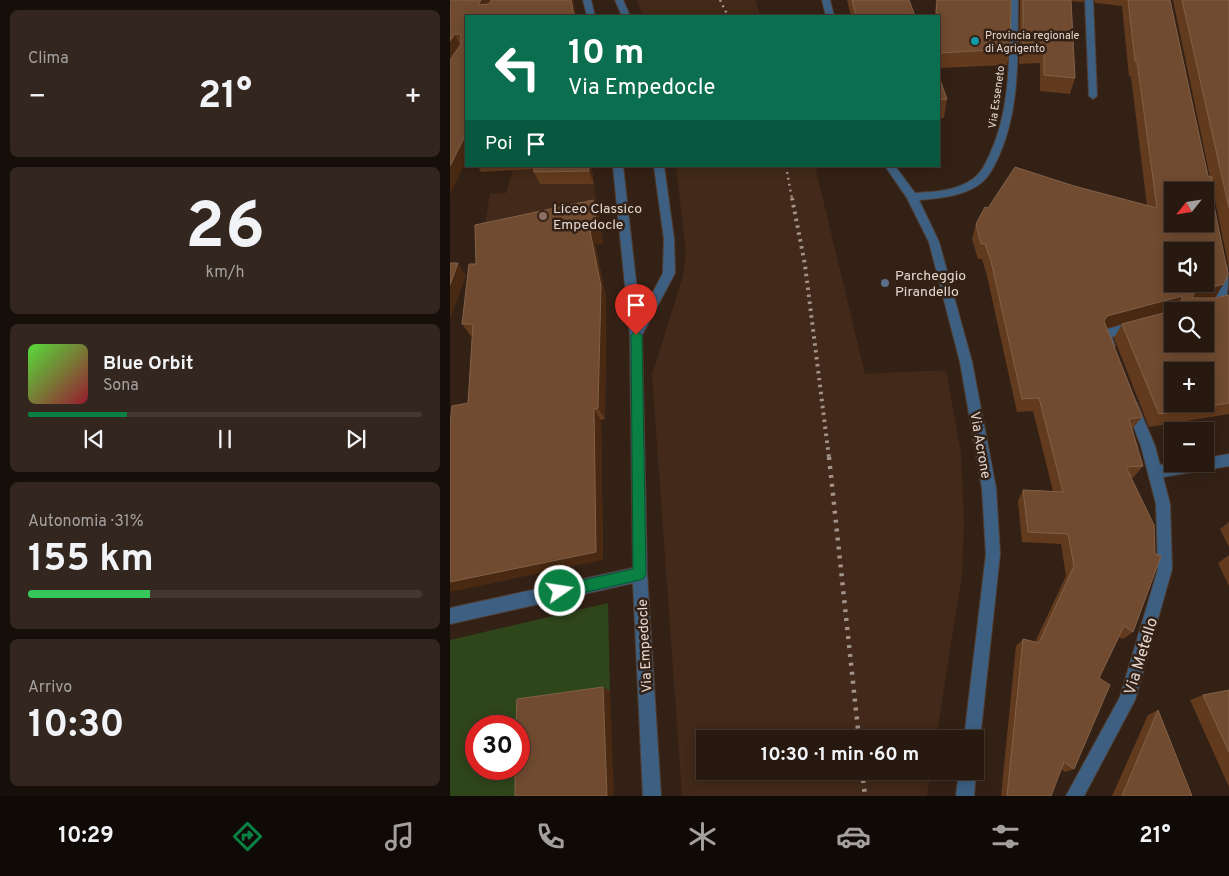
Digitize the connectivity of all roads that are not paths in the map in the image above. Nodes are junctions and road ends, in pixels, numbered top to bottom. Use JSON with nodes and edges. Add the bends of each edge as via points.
{"nodes":[{"id":1,"x":587,"y":0,"type":"edge"},
{"id":2,"x":619,"y":0,"type":"edge"},
{"id":3,"x":826,"y":0,"type":"edge"},
{"id":4,"x":1014,"y":0,"type":"edge"},
{"id":5,"x":1089,"y":0,"type":"edge"},
{"id":6,"x":591,"y":15,"type":"edge"},
{"id":7,"x":626,"y":15,"type":"edge"},
{"id":8,"x":830,"y":15,"type":"edge"},
{"id":9,"x":1093,"y":96,"type":"dead end"},
{"id":10,"x":618,"y":167,"type":"edge"},
{"id":11,"x":659,"y":167,"type":"edge"},
{"id":12,"x":891,"y":167,"type":"edge"},
{"id":13,"x":912,"y":197,"type":"junction"},
{"id":14,"x":1220,"y":260,"type":"edge"},
{"id":15,"x":1214,"y":304,"type":"edge"},
{"id":16,"x":1144,"y":324,"type":"edge"},
{"id":17,"x":636,"y":335,"type":"junction"},
{"id":18,"x":1115,"y":360,"type":"edge"},
{"id":19,"x":1128,"y":394,"type":"edge"},
{"id":20,"x":1229,"y":460,"type":"edge"},
{"id":21,"x":1154,"y":472,"type":"junction"},
{"id":22,"x":640,"y":574,"type":"junction"},
{"id":23,"x":450,"y":616,"type":"edge"},
{"id":24,"x":973,"y":730,"type":"edge"},
{"id":25,"x":967,"y":780,"type":"edge"},
{"id":26,"x":652,"y":796,"type":"edge"},
{"id":27,"x":965,"y":796,"type":"edge"},
{"id":28,"x":1075,"y":796,"type":"edge"}],
"edges":[{"from":1,"to":6,"type":"street"},
{"from":2,"to":7,"type":"street"},
{"from":3,"to":8,"type":"street"},
{"from":4,"to":13,"type":"street","name":"Via Esseneto","via":[[1011,79],[999,149],[984,175],[967,187],[944,195]]},
{"from":5,"to":9,"type":"street"},
{"from":10,"to":17,"type":"street","name":"Via Empedocle"},
{"from":11,"to":17,"type":"street","via":[[669,239],[669,273]]},
{"from":12,"to":13,"type":"street","name":"Via Acrone"},
{"from":13,"to":24,"type":"street","name":"Via Acrone","via":[[934,242],[961,344],[989,488],[993,554]]},
{"from":14,"to":15,"type":"street","via":[[1226,288],[1219,303]]},
{"from":16,"to":18,"type":"street","via":[[1105,334]]},
{"from":17,"to":22,"type":"street","name":"Via Empedocle"},
{"from":19,"to":21,"type":"street","name":"Via Metello","via":[[1148,446]]},
{"from":20,"to":21,"type":"street"},
{"from":21,"to":28,"type":"street","name":"Via Metello","via":[[1163,504],[1165,569],[1127,700]]},
{"from":22,"to":23,"type":"street"},
{"from":22,"to":26,"type":"street","name":"Via Empedocle"},
{"from":25,"to":27,"type":"street"}]}
